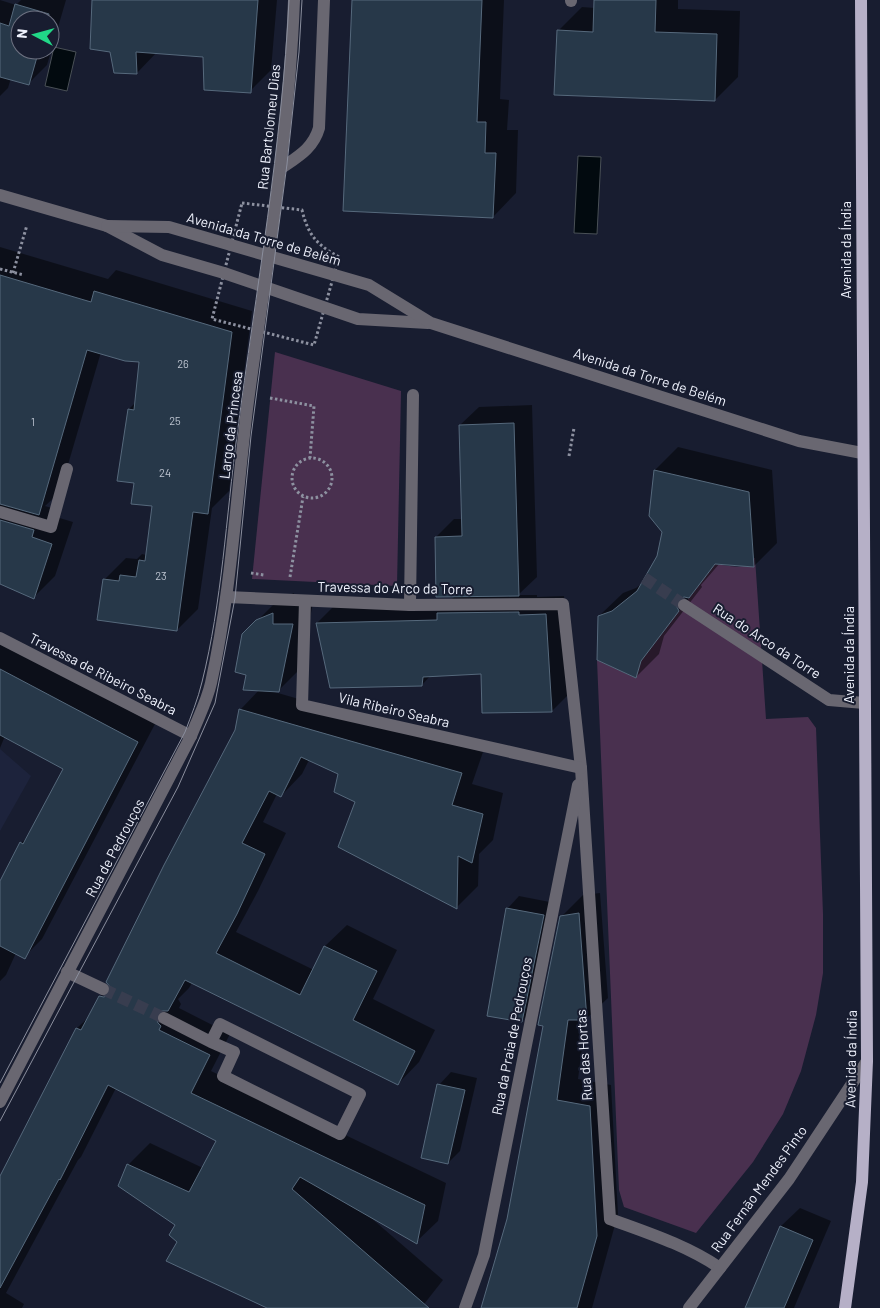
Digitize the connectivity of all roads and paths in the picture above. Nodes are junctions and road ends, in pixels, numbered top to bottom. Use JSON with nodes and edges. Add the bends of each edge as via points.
{"nodes":[{"id":1,"x":294,"y":0,"type":"edge"},
{"id":2,"x":324,"y":0,"type":"edge"},
{"id":3,"x":861,"y":0,"type":"edge"},
{"id":4,"x":280,"y":169,"type":"junction"},
{"id":5,"x":0,"y":195,"type":"edge"},
{"id":6,"x":33,"y":204,"type":"junction"},
{"id":7,"x":107,"y":226,"type":"junction"},
{"id":8,"x":269,"y":256,"type":"junction"},
{"id":9,"x":0,"y":269,"type":"edge"},
{"id":10,"x":13,"y":272,"type":"junction"},
{"id":11,"x":24,"y":275,"type":"dead end"},
{"id":12,"x":265,"y":287,"type":"junction"},
{"id":13,"x":431,"y":323,"type":"junction"},
{"id":14,"x":250,"y":394,"type":"junction"},
{"id":15,"x":413,"y":395,"type":"dead end"},
{"id":16,"x":574,"y":428,"type":"dead end"},
{"id":17,"x":862,"y":453,"type":"junction"},
{"id":18,"x":569,"y":456,"type":"dead end"},
{"id":19,"x":310,"y":458,"type":"junction"},
{"id":20,"x":67,"y":469,"type":"dead end"},
{"id":21,"x":303,"y":497,"type":"junction"},
{"id":22,"x":0,"y":512,"type":"edge"},
{"id":23,"x":229,"y":570,"type":"junction"},
{"id":24,"x":272,"y":576,"type":"dead end"},
{"id":25,"x":281,"y":577,"type":"dead end"},
{"id":26,"x":227,"y":597,"type":"junction"},
{"id":27,"x":305,"y":601,"type":"junction"},
{"id":28,"x":410,"y":605,"type":"junction"},
{"id":29,"x":684,"y":605,"type":"tunnel mouth"},
{"id":30,"x":0,"y":638,"type":"edge"},
{"id":31,"x":864,"y":703,"type":"junction"},
{"id":32,"x":191,"y":736,"type":"junction"},
{"id":33,"x":581,"y":768,"type":"junction"},
{"id":34,"x":67,"y":972,"type":"junction"},
{"id":35,"x":103,"y":989,"type":"tunnel mouth"},
{"id":36,"x":164,"y":1018,"type":"tunnel mouth"},
{"id":37,"x":211,"y":1042,"type":"junction"},
{"id":38,"x":867,"y":1061,"type":"junction"},
{"id":39,"x":0,"y":1102,"type":"edge"},
{"id":40,"x":720,"y":1268,"type":"junction"},
{"id":41,"x":465,"y":1308,"type":"edge"},
{"id":42,"x":689,"y":1308,"type":"edge"},
{"id":43,"x":845,"y":1308,"type":"edge"}],
"edges":[{"from":1,"to":4,"type":"street","name":"Rua Bartolomeu Dias"},
{"from":2,"to":4,"type":"street","via":[[319,128],[310,147]]},
{"from":3,"to":17,"type":"main road","name":"Avenida da Índia"},
{"from":4,"to":8,"type":"street","name":"Rua Bartolomeu Dias"},
{"from":5,"to":6,"type":"street","name":"Avenida da Torre de Belém"},
{"from":6,"to":7,"type":"street","name":"Avenida da Torre de Belém"},
{"from":6,"to":10,"type":"path"},
{"from":7,"to":8,"type":"street","name":"Avenida da Torre de Belém","via":[[169,227]]},
{"from":7,"to":12,"type":"street","name":"Avenida da Torre de Belém","via":[[162,255]]},
{"from":8,"to":12,"type":"street","name":"Largo da Princesa"},
{"from":8,"to":13,"type":"street","name":"Avenida da Torre de Belém","via":[[369,285]]},
{"from":9,"to":10,"type":"path"},
{"from":10,"to":11,"type":"path"},
{"from":12,"to":13,"type":"street","name":"Avenida da Torre de Belém","via":[[358,320]]},
{"from":12,"to":14,"type":"street","name":"Largo da Princesa"},
{"from":13,"to":17,"type":"street","name":"Avenida da Torre de Belém","via":[[799,441]]},
{"from":14,"to":19,"type":"path","via":[[314,406]]},
{"from":14,"to":23,"type":"street","name":"Largo da Princesa"},
{"from":15,"to":28,"type":"street"},
{"from":16,"to":18,"type":"path"},
{"from":17,"to":31,"type":"main road","name":"Avenida da Índia"},
{"from":19,"to":21,"type":"path","via":[[299,462],[291,477],[294,489]]},
{"from":19,"to":21,"type":"path","via":[[327,464],[332,482],[321,496]]},
{"from":20,"to":22,"type":"street","via":[[51,527]]},
{"from":21,"to":25,"type":"path","via":[[290,578]]},
{"from":23,"to":24,"type":"path"},
{"from":23,"to":26,"type":"street","name":"Largo da Princesa"},
{"from":26,"to":27,"type":"street","name":"Travessa do Arco da Torre"},
{"from":26,"to":32,"type":"street","name":"Rua de Pedrouços","via":[[210,684]]},
{"from":27,"to":28,"type":"street","name":"Travessa do Arco da Torre"},
{"from":27,"to":33,"type":"street","name":"Vila Ribeiro Seabra","via":[[302,705]]},
{"from":28,"to":33,"type":"street","name":"Travessa do Arco da Torre","via":[[563,604]]},
{"from":29,"to":31,"type":"street","name":"Rua do Arco da Torre","via":[[829,700]]},
{"from":30,"to":32,"type":"street","name":"Travessa de Ribeiro Seabra"},
{"from":31,"to":38,"type":"main road","name":"Avenida da Índia"},
{"from":32,"to":34,"type":"street","name":"Rua de Pedrouços"},
{"from":33,"to":40,"type":"street","name":"Rua das Hortas","via":[[610,1219],[667,1240]]},
{"from":33,"to":41,"type":"street","name":"Rua da Praia de Pedrouços","via":[[484,1255]]},
{"from":34,"to":35,"type":"street"},
{"from":34,"to":39,"type":"street","name":"Rua de Pedrouços"},
{"from":36,"to":37,"type":"street"},
{"from":37,"to":37,"type":"street","via":[[220,1024],[360,1094],[340,1134],[223,1076],[234,1052]]},
{"from":38,"to":40,"type":"street","name":"Rua Fernão Mendes Pinto","via":[[789,1179]]},
{"from":38,"to":43,"type":"main road","name":"Avenida da Índia","via":[[862,1182]]},
{"from":40,"to":42,"type":"street","name":"Rua Fernão Mendes Pinto"}]}
